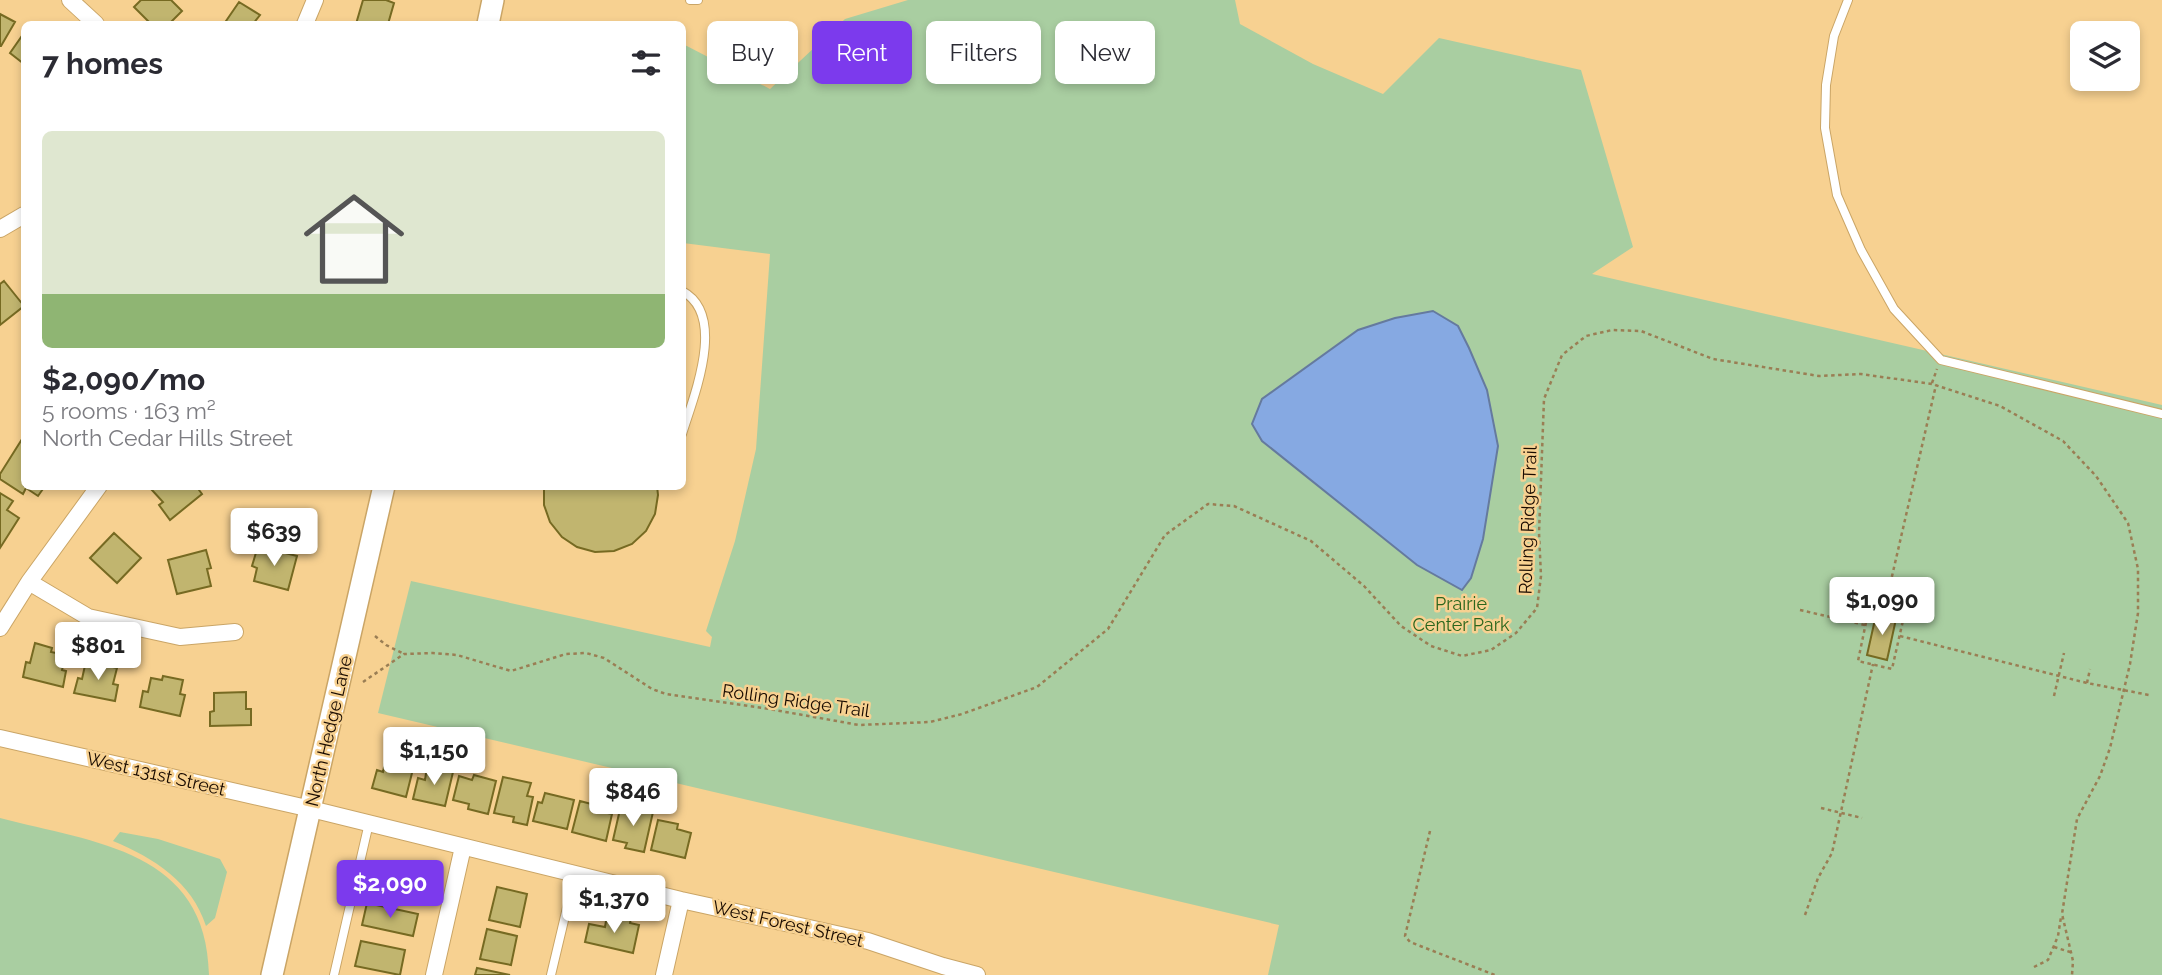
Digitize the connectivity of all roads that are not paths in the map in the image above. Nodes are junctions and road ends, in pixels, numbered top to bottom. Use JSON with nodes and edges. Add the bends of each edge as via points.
{"nodes":[{"id":1,"x":70,"y":0,"type":"edge"},
{"id":2,"x":314,"y":0,"type":"edge"},
{"id":3,"x":493,"y":0,"type":"edge"},
{"id":4,"x":690,"y":0,"type":"edge"},
{"id":5,"x":698,"y":0,"type":"edge"},
{"id":6,"x":1848,"y":0,"type":"edge"},
{"id":7,"x":93,"y":21,"type":"edge"},
{"id":8,"x":306,"y":21,"type":"edge"},
{"id":9,"x":489,"y":21,"type":"edge"},
{"id":10,"x":21,"y":217,"type":"edge"},
{"id":11,"x":0,"y":229,"type":"edge"},
{"id":12,"x":686,"y":293,"type":"edge"},
{"id":13,"x":2162,"y":414,"type":"edge"},
{"id":14,"x":686,"y":421,"type":"edge"},
{"id":15,"x":96,"y":490,"type":"edge"},
{"id":16,"x":383,"y":490,"type":"edge"},
{"id":17,"x":29,"y":582,"type":"junction"},
{"id":18,"x":0,"y":628,"type":"edge"},
{"id":19,"x":235,"y":632,"type":"dead end"},
{"id":20,"x":0,"y":738,"type":"edge"},
{"id":21,"x":311,"y":809,"type":"junction"},
{"id":22,"x":369,"y":823,"type":"junction"},
{"id":23,"x":463,"y":847,"type":"junction"},
{"id":24,"x":575,"y":874,"type":"junction"},
{"id":25,"x":681,"y":900,"type":"junction"},
{"id":26,"x":272,"y":975,"type":"edge"},
{"id":27,"x":334,"y":975,"type":"edge"},
{"id":28,"x":434,"y":975,"type":"edge"},
{"id":29,"x":551,"y":975,"type":"edge"},
{"id":30,"x":664,"y":975,"type":"edge"},
{"id":31,"x":977,"y":975,"type":"edge"}],
"edges":[{"from":1,"to":7,"type":"street"},
{"from":2,"to":8,"type":"street"},
{"from":3,"to":9,"type":"street"},
{"from":4,"to":5,"type":"lane"},
{"from":6,"to":13,"type":"lane","via":[[1834,36],[1825,128],[1837,195],[1894,309],[1941,360]]},
{"from":10,"to":11,"type":"street"},
{"from":12,"to":14,"type":"lane","via":[[701,314],[707,336]]},
{"from":15,"to":17,"type":"street"},
{"from":16,"to":21,"type":"street","name":"North Hedge Lane"},
{"from":17,"to":18,"type":"street"},
{"from":17,"to":19,"type":"street","via":[[88,617],[180,637]]},
{"from":20,"to":21,"type":"street","name":"West 131st Street"},
{"from":21,"to":22,"type":"street","name":"West Forest Street"},
{"from":21,"to":26,"type":"street","name":"North Hedge Lane"},
{"from":22,"to":23,"type":"street","name":"West Forest Street"},
{"from":22,"to":27,"type":"lane"},
{"from":23,"to":24,"type":"street","name":"West Forest Street"},
{"from":23,"to":28,"type":"street"},
{"from":24,"to":25,"type":"street","name":"West Forest Street"},
{"from":24,"to":29,"type":"lane"},
{"from":25,"to":30,"type":"street"},
{"from":25,"to":31,"type":"street","name":"West Forest Street","via":[[879,944]]}]}
